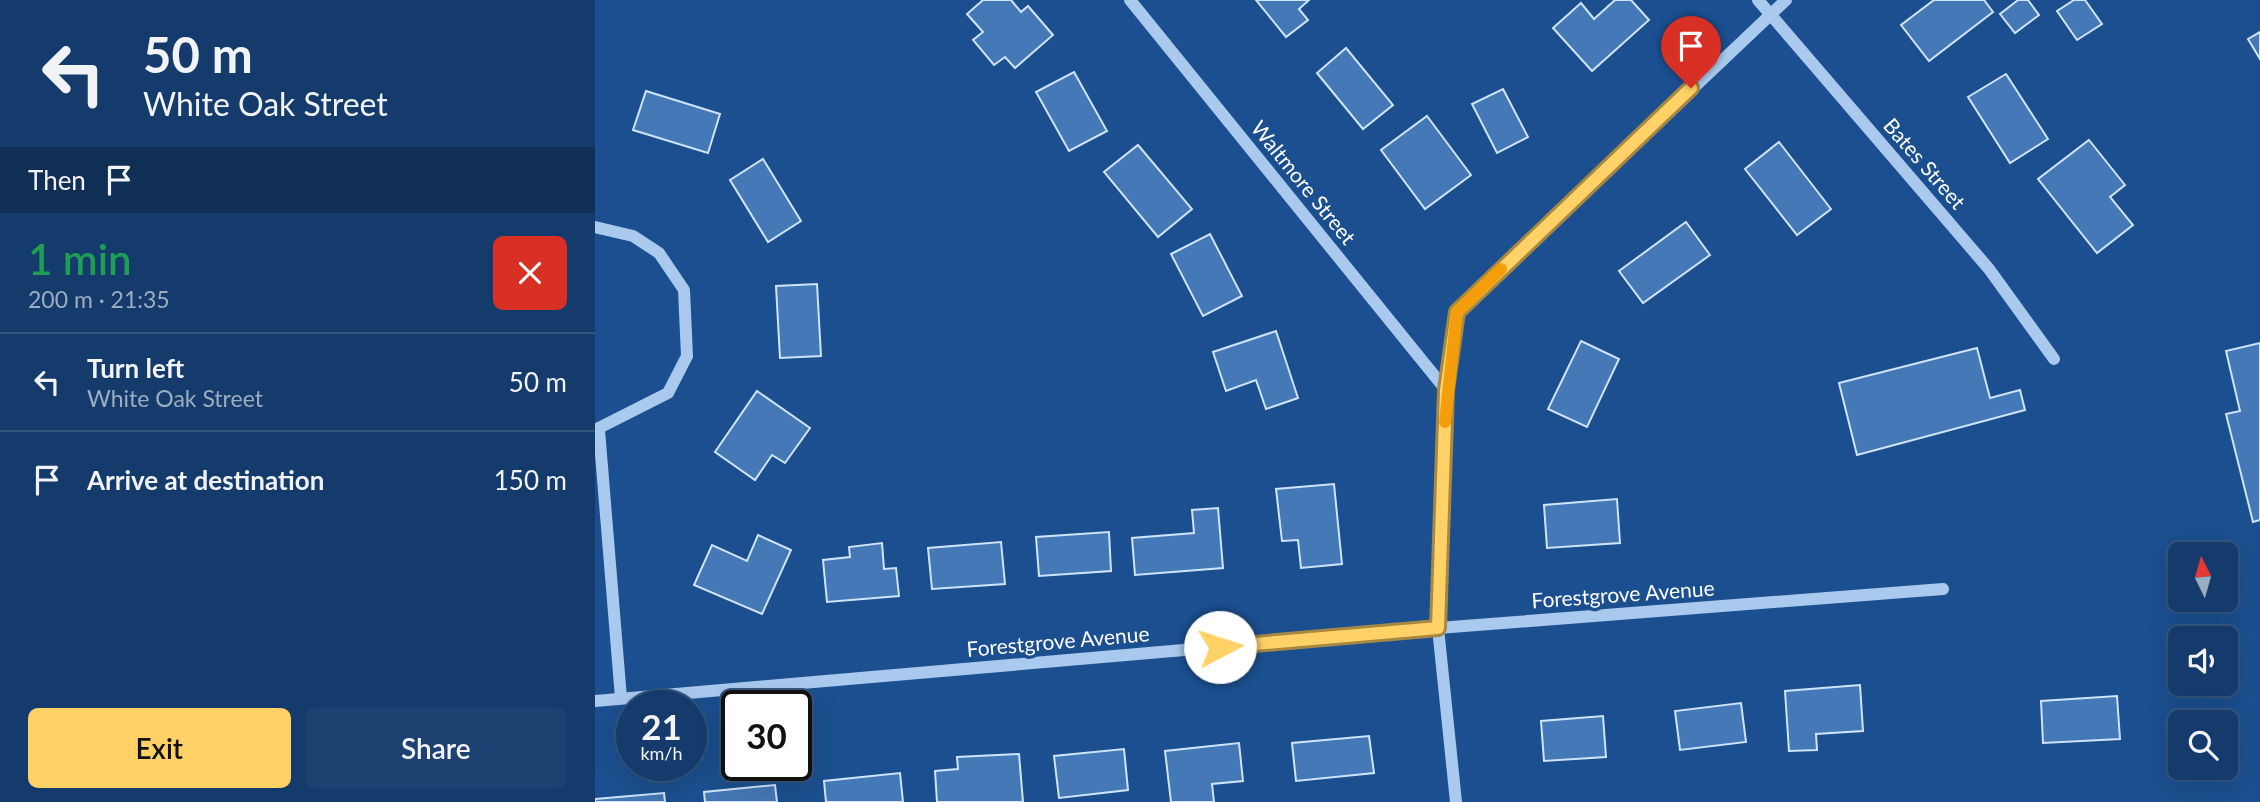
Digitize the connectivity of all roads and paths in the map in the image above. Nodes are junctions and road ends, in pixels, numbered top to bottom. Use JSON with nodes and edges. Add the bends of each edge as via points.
{"nodes":[{"id":1,"x":1130,"y":0,"type":"edge"},
{"id":2,"x":1758,"y":0,"type":"edge"},
{"id":3,"x":1786,"y":0,"type":"edge"},
{"id":4,"x":1769,"y":13,"type":"junction"},
{"id":5,"x":595,"y":227,"type":"edge"},
{"id":6,"x":2054,"y":359,"type":"dead end"},
{"id":7,"x":1446,"y":390,"type":"junction"},
{"id":8,"x":597,"y":430,"type":"edge"},
{"id":9,"x":1943,"y":589,"type":"dead end"},
{"id":10,"x":1438,"y":628,"type":"junction"},
{"id":11,"x":620,"y":690,"type":"edge"},
{"id":12,"x":707,"y":691,"type":"edge"},
{"id":13,"x":616,"y":699,"type":"edge"},
{"id":14,"x":595,"y":701,"type":"edge"},
{"id":15,"x":1456,"y":802,"type":"edge"}],
"edges":[{"from":1,"to":7,"type":"street","name":"Waltmore Street"},
{"from":2,"to":4,"type":"street","name":"Bates Street"},
{"from":3,"to":4,"type":"street"},
{"from":4,"to":6,"type":"street","name":"Bates Street","via":[[1989,269]]},
{"from":4,"to":7,"type":"street","via":[[1457,312]]},
{"from":5,"to":8,"type":"street","via":[[633,236],[659,253],[684,290],[687,356],[668,393]]},
{"from":7,"to":10,"type":"street"},
{"from":8,"to":11,"type":"street"},
{"from":9,"to":10,"type":"street","name":"Forestgrove Avenue"},
{"from":10,"to":12,"type":"street","name":"Forestgrove Avenue"},
{"from":10,"to":15,"type":"street"},
{"from":13,"to":14,"type":"street","name":"Forestgrove Avenue"}]}
